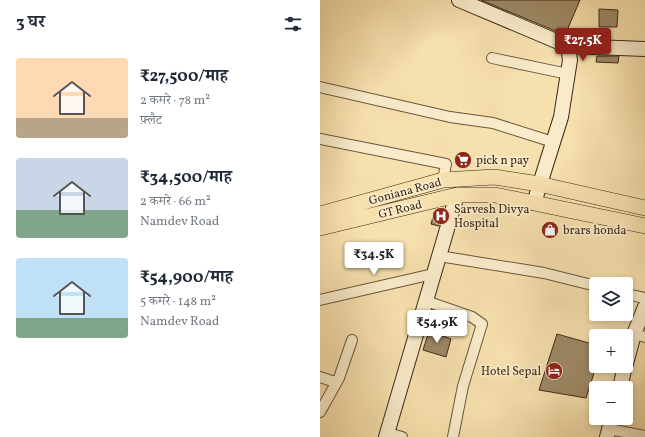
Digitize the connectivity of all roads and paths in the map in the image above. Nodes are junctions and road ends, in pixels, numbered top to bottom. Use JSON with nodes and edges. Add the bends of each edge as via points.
{"nodes":[{"id":1,"x":458,"y":0,"type":"edge"},
{"id":2,"x":568,"y":46,"type":"junction"},
{"id":3,"x":645,"y":49,"type":"edge"},
{"id":4,"x":492,"y":58,"type":"dead end"},
{"id":5,"x":568,"y":74,"type":"junction"},
{"id":6,"x":320,"y":87,"type":"edge"},
{"id":7,"x":320,"y":139,"type":"edge"},
{"id":8,"x":553,"y":142,"type":"junction"},
{"id":9,"x":443,"y":180,"type":"junction"},
{"id":10,"x":539,"y":184,"type":"junction"},
{"id":11,"x":457,"y":195,"type":"junction"},
{"id":12,"x":534,"y":203,"type":"junction"},
{"id":13,"x":645,"y":208,"type":"edge"},
{"id":14,"x":320,"y":214,"type":"edge"},
{"id":15,"x":645,"y":226,"type":"edge"},
{"id":16,"x":320,"y":228,"type":"edge"},
{"id":17,"x":439,"y":256,"type":"junction"},
{"id":18,"x":433,"y":274,"type":"junction"},
{"id":19,"x":589,"y":284,"type":"edge"},
{"id":20,"x":633,"y":295,"type":"edge"},
{"id":21,"x":645,"y":298,"type":"edge"},
{"id":22,"x":320,"y":300,"type":"edge"},
{"id":23,"x":426,"y":301,"type":"junction"},
{"id":24,"x":645,"y":307,"type":"edge"},
{"id":25,"x":639,"y":336,"type":"edge"},
{"id":26,"x":352,"y":340,"type":"dead end"},
{"id":27,"x":633,"y":349,"type":"edge"},
{"id":28,"x":320,"y":377,"type":"edge"},
{"id":29,"x":335,"y":382,"type":"junction"},
{"id":30,"x":320,"y":412,"type":"edge"},
{"id":31,"x":609,"y":428,"type":"edge"},
{"id":32,"x":387,"y":435,"type":"edge"},
{"id":33,"x":645,"y":436,"type":"edge"},
{"id":34,"x":402,"y":437,"type":"edge"},
{"id":35,"x":452,"y":437,"type":"edge"}],
"edges":[{"from":1,"to":2,"type":"street"},
{"from":2,"to":3,"type":"street"},
{"from":2,"to":5,"type":"street"},
{"from":4,"to":5,"type":"street"},
{"from":5,"to":8,"type":"street","via":[[561,117]]},
{"from":6,"to":8,"type":"street","via":[[493,123]]},
{"from":7,"to":9,"type":"street","via":[[446,164]]},
{"from":8,"to":10,"type":"street"},
{"from":9,"to":10,"type":"main road","name":"Goniana Road","via":[[494,177]]},
{"from":9,"to":14,"type":"main road","name":"Goniana Road"},
{"from":10,"to":12,"type":"street"},
{"from":10,"to":13,"type":"main road"},
{"from":11,"to":12,"type":"main road","name":"GT Road","via":[[495,195]]},
{"from":11,"to":16,"type":"main road","name":"GT Road"},
{"from":11,"to":17,"type":"street"},
{"from":12,"to":15,"type":"main road","name":"GT Road"},
{"from":17,"to":18,"type":"street"},
{"from":17,"to":19,"type":"street","via":[[544,273]]},
{"from":18,"to":22,"type":"street"},
{"from":18,"to":23,"type":"street"},
{"from":20,"to":21,"type":"street"},
{"from":23,"to":32,"type":"street"},
{"from":23,"to":35,"type":"street","via":[[472,317],[482,324],[463,386]]},
{"from":24,"to":25,"type":"street"},
{"from":25,"to":27,"type":"street"},
{"from":26,"to":29,"type":"street"},
{"from":28,"to":29,"type":"street"},
{"from":29,"to":30,"type":"street"},
{"from":31,"to":33,"type":"street"},
{"from":32,"to":34,"type":"street"}]}
